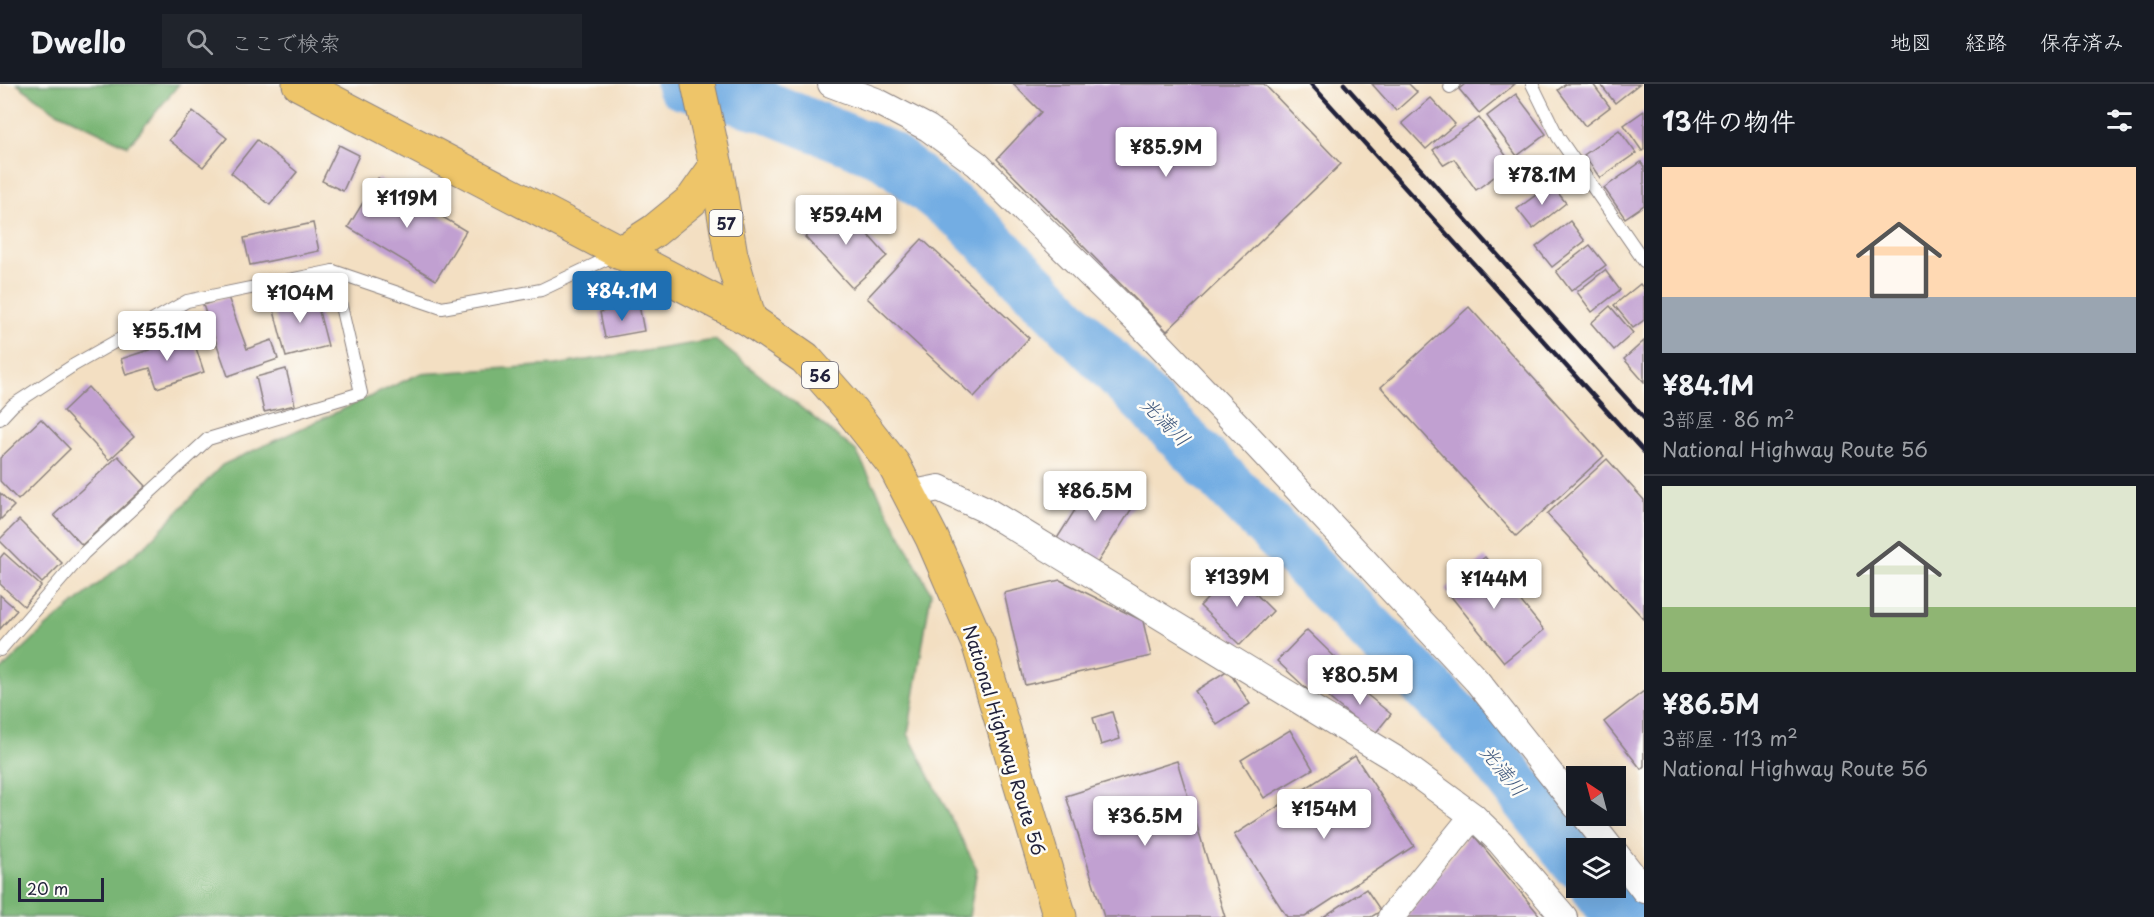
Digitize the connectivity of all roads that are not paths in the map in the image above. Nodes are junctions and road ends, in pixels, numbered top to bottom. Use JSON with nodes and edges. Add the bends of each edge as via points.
{"nodes":[{"id":1,"x":299,"y":84,"type":"edge"},
{"id":2,"x":698,"y":84,"type":"edge"},
{"id":3,"x":831,"y":84,"type":"edge"},
{"id":4,"x":1532,"y":84,"type":"edge"},
{"id":5,"x":716,"y":166,"type":"junction"},
{"id":6,"x":620,"y":253,"type":"junction"},
{"id":7,"x":1644,"y":261,"type":"edge"},
{"id":8,"x":333,"y":271,"type":"junction"},
{"id":9,"x":750,"y":320,"type":"junction"},
{"id":10,"x":0,"y":419,"type":"edge"},
{"id":11,"x":909,"y":494,"type":"junction"},
{"id":12,"x":0,"y":650,"type":"edge"},
{"id":13,"x":1566,"y":793,"type":"edge"},
{"id":14,"x":1473,"y":816,"type":"junction"},
{"id":15,"x":1593,"y":826,"type":"edge"},
{"id":16,"x":1602,"y":838,"type":"edge"},
{"id":17,"x":1626,"y":867,"type":"edge"},
{"id":18,"x":1644,"y":890,"type":"edge"},
{"id":19,"x":1060,"y":917,"type":"edge"},
{"id":20,"x":1391,"y":917,"type":"edge"},
{"id":21,"x":1564,"y":917,"type":"edge"}],
"edges":[{"from":1,"to":6,"type":"main road","name":"National Highway Route 56","number":"56"},
{"from":2,"to":5,"type":"main road","number":"57"},
{"from":3,"to":13,"type":"street","via":[[876,101],[928,128],[977,164],[1252,440],[1477,681]]},
{"from":4,"to":7,"type":"lane","via":[[1558,137]]},
{"from":5,"to":6,"type":"main road","number":"57","via":[[692,200]]},
{"from":5,"to":9,"type":"main road","number":"57","via":[[731,255]]},
{"from":6,"to":8,"type":"lane","via":[[541,290],[442,308]]},
{"from":6,"to":9,"type":"main road","name":"National Highway Route 56","number":"56"},
{"from":8,"to":10,"type":"lane","via":[[187,301],[74,365],[14,405]]},
{"from":8,"to":12,"type":"lane","via":[[361,393],[208,439],[84,553]]},
{"from":9,"to":11,"type":"main road","name":"National Highway Route 56","number":"56","via":[[804,358],[894,465]]},
{"from":11,"to":14,"type":"street","via":[[939,488],[984,509],[1397,760]]},
{"from":11,"to":19,"type":"main road","name":"National Highway Route 56","number":"56","via":[[979,646]]},
{"from":14,"to":20,"type":"street"},
{"from":14,"to":21,"type":"street"},
{"from":15,"to":16,"type":"street"},
{"from":17,"to":18,"type":"street"}]}
